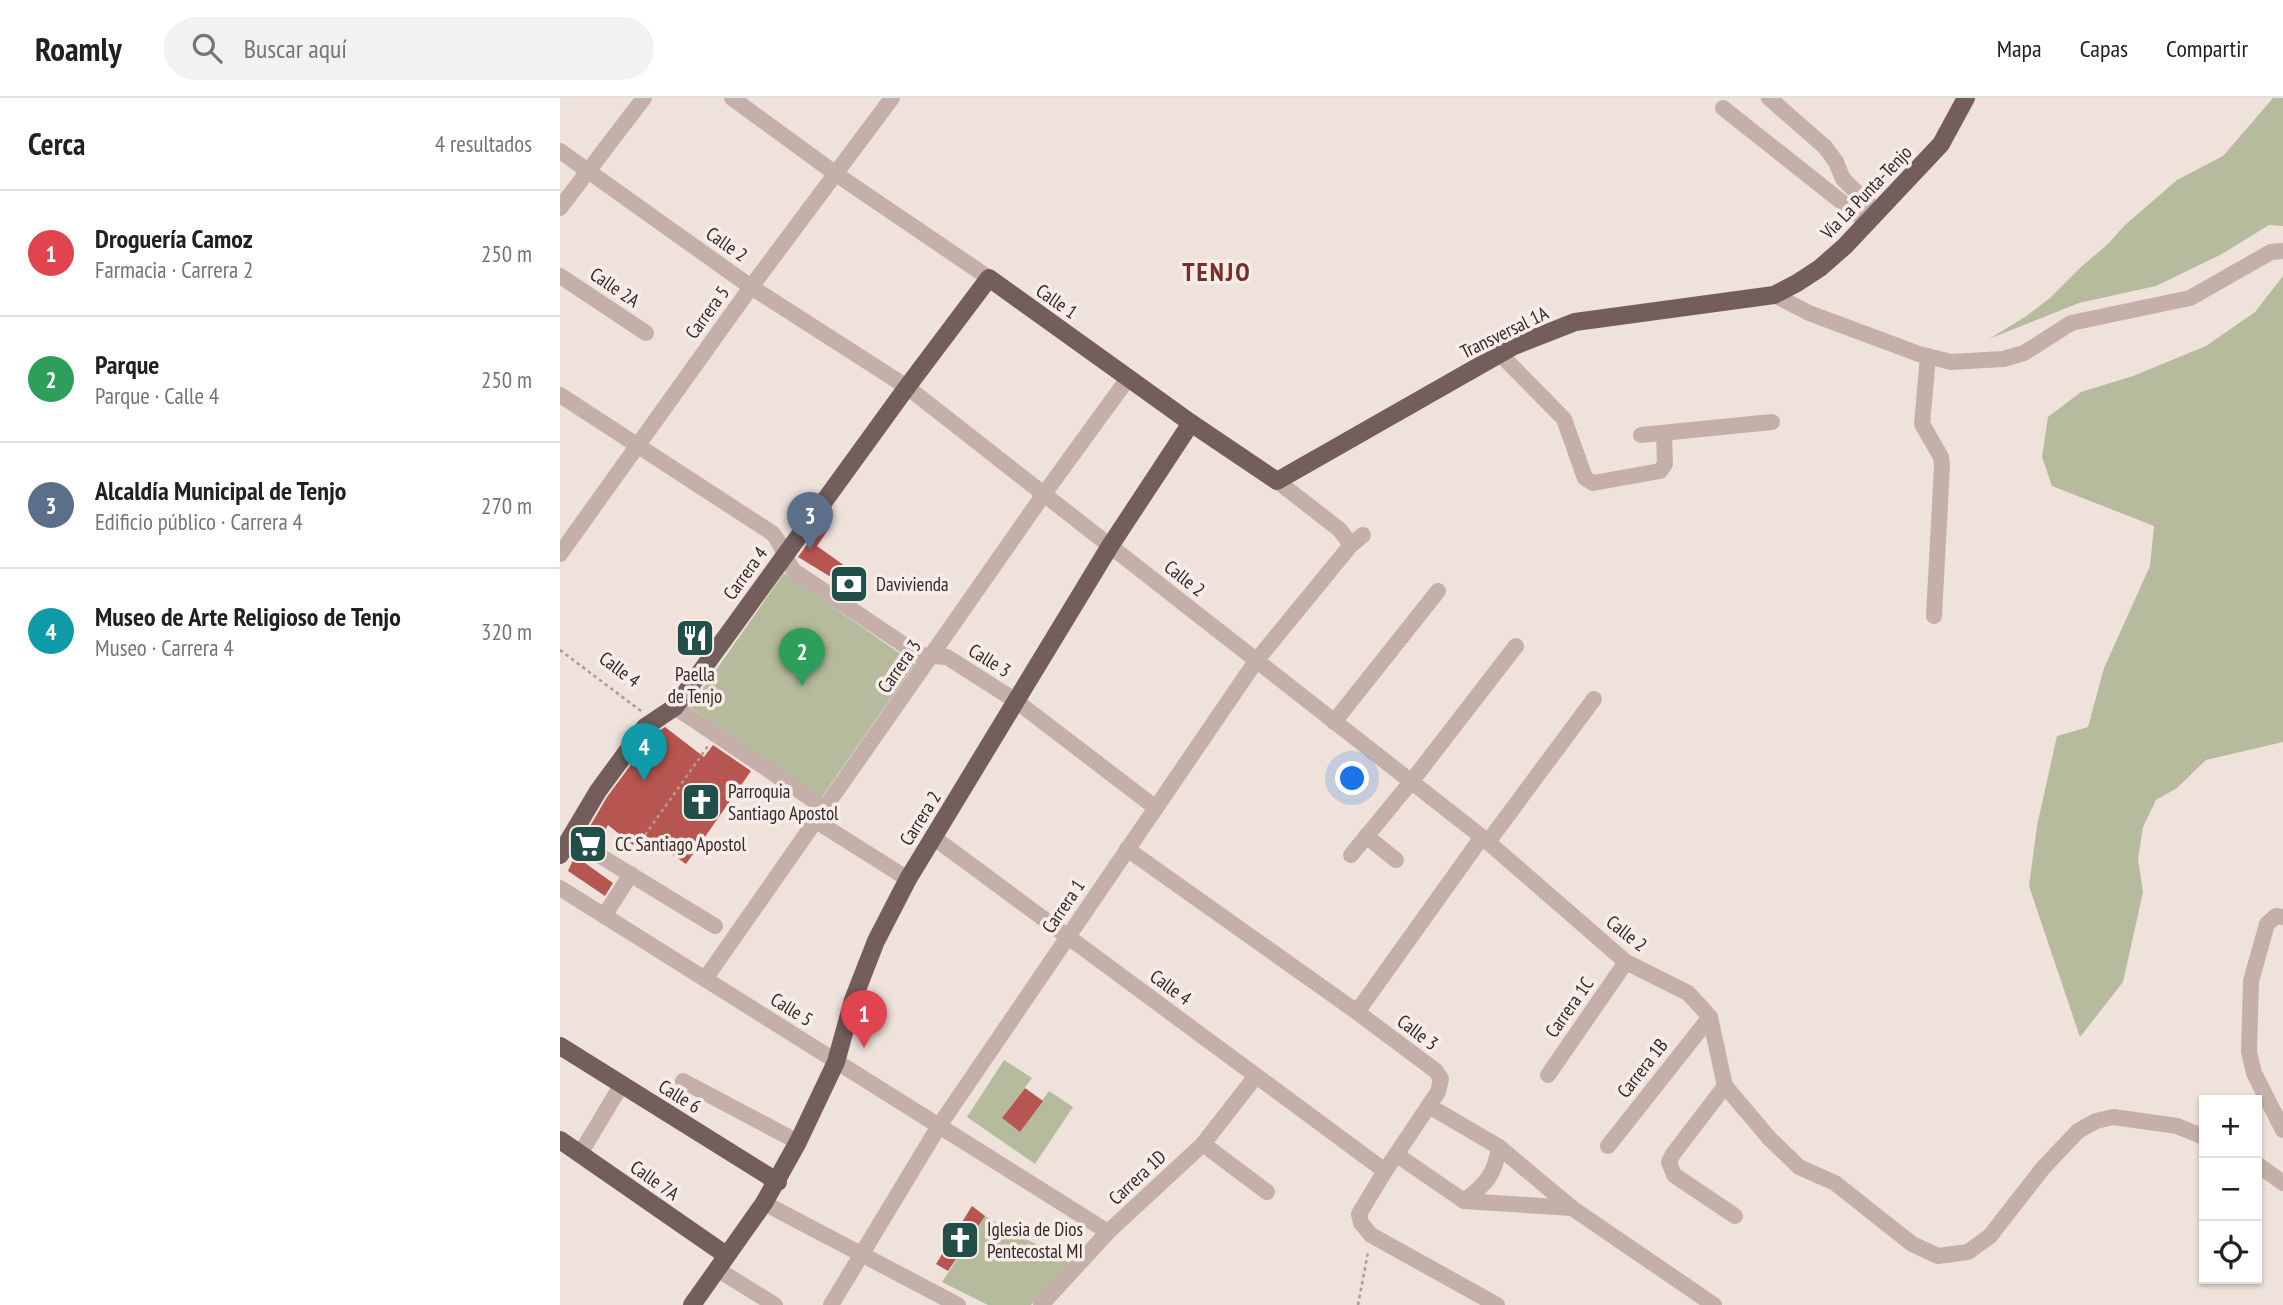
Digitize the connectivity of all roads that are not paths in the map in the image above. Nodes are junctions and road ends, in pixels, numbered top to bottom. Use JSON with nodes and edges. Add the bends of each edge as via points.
{"nodes":[{"id":1,"x":644,"y":98,"type":"edge"},
{"id":2,"x":732,"y":98,"type":"edge"},
{"id":3,"x":892,"y":98,"type":"edge"},
{"id":4,"x":1769,"y":98,"type":"edge"},
{"id":5,"x":1966,"y":98,"type":"edge"},
{"id":6,"x":1723,"y":108,"type":"dead end"},
{"id":7,"x":560,"y":151,"type":"edge"},
{"id":8,"x":588,"y":171,"type":"junction"},
{"id":9,"x":836,"y":174,"type":"junction"},
{"id":10,"x":560,"y":208,"type":"edge"},
{"id":11,"x":1872,"y":217,"type":"junction"},
{"id":12,"x":2283,"y":251,"type":"edge"},
{"id":13,"x":560,"y":276,"type":"edge"},
{"id":14,"x":989,"y":278,"type":"junction"},
{"id":15,"x":751,"y":287,"type":"junction"},
{"id":16,"x":1774,"y":295,"type":"junction"},
{"id":17,"x":646,"y":333,"type":"dead end"},
{"id":18,"x":1500,"y":354,"type":"junction"},
{"id":19,"x":1928,"y":356,"type":"junction"},
{"id":20,"x":1129,"y":377,"type":"junction"},
{"id":21,"x":907,"y":387,"type":"junction"},
{"id":22,"x":560,"y":395,"type":"edge"},
{"id":23,"x":1772,"y":422,"type":"dead end"},
{"id":24,"x":1191,"y":423,"type":"junction"},
{"id":25,"x":1664,"y":433,"type":"junction"},
{"id":26,"x":1641,"y":436,"type":"dead end"},
{"id":27,"x":638,"y":444,"type":"junction"},
{"id":28,"x":1277,"y":481,"type":"junction"},
{"id":29,"x":1044,"y":494,"type":"junction"},
{"id":30,"x":1357,"y":540,"type":"joint"},
{"id":31,"x":1110,"y":546,"type":"junction"},
{"id":32,"x":560,"y":554,"type":"edge"},
{"id":33,"x":785,"y":554,"type":"junction"},
{"id":34,"x":1438,"y":591,"type":"dead end"},
{"id":35,"x":1934,"y":616,"type":"dead end"},
{"id":36,"x":1516,"y":646,"type":"dead end"},
{"id":37,"x":932,"y":656,"type":"junction"},
{"id":38,"x":1256,"y":660,"type":"junction"},
{"id":39,"x":1594,"y":699,"type":"dead end"},
{"id":40,"x":1016,"y":701,"type":"junction"},
{"id":41,"x":675,"y":707,"type":"junction"},
{"id":42,"x":1334,"y":722,"type":"junction"},
{"id":43,"x":1411,"y":782,"type":"junction"},
{"id":44,"x":1156,"y":808,"type":"junction"},
{"id":45,"x":821,"y":814,"type":"junction"},
{"id":46,"x":565,"y":833,"type":"edge"},
{"id":47,"x":1366,"y":836,"type":"junction"},
{"id":48,"x":933,"y":837,"type":"junction"},
{"id":49,"x":1485,"y":839,"type":"junction"},
{"id":50,"x":1127,"y":849,"type":"junction"},
{"id":51,"x":560,"y":855,"type":"edge"},
{"id":52,"x":597,"y":855,"type":"dead end"},
{"id":53,"x":1351,"y":855,"type":"dead end"},
{"id":54,"x":1396,"y":860,"type":"dead end"},
{"id":55,"x":631,"y":874,"type":"junction"},
{"id":56,"x":908,"y":879,"type":"junction"},
{"id":57,"x":560,"y":888,"type":"edge"},
{"id":58,"x":604,"y":916,"type":"junction"},
{"id":59,"x":2283,"y":917,"type":"edge"},
{"id":60,"x":715,"y":926,"type":"dead end"},
{"id":61,"x":1068,"y":937,"type":"junction"},
{"id":62,"x":1626,"y":962,"type":"junction"},
{"id":63,"x":705,"y":979,"type":"junction"},
{"id":64,"x":1357,"y":1012,"type":"junction"},
{"id":65,"x":1710,"y":1017,"type":"junction"},
{"id":66,"x":560,"y":1046,"type":"edge"},
{"id":67,"x":836,"y":1062,"type":"junction"},
{"id":68,"x":1548,"y":1075,"type":"dead end"},
{"id":69,"x":1256,"y":1076,"type":"junction"},
{"id":70,"x":682,"y":1082,"type":"dead end"},
{"id":71,"x":622,"y":1084,"type":"junction"},
{"id":72,"x":1725,"y":1086,"type":"junction"},
{"id":73,"x":1429,"y":1106,"type":"junction"},
{"id":74,"x":939,"y":1126,"type":"junction"},
{"id":75,"x":2283,"y":1130,"type":"edge"},
{"id":76,"x":2199,"y":1136,"type":"edge"},
{"id":77,"x":560,"y":1140,"type":"edge"},
{"id":78,"x":798,"y":1142,"type":"junction"},
{"id":79,"x":1203,"y":1144,"type":"junction"},
{"id":80,"x":1608,"y":1146,"type":"dead end"},
{"id":81,"x":1499,"y":1147,"type":"junction"},
{"id":82,"x":580,"y":1154,"type":"junction"},
{"id":83,"x":1397,"y":1155,"type":"junction"},
{"id":84,"x":2262,"y":1168,"type":"edge"},
{"id":85,"x":1385,"y":1171,"type":"junction"},
{"id":86,"x":778,"y":1182,"type":"junction"},
{"id":87,"x":2283,"y":1183,"type":"edge"},
{"id":88,"x":1266,"y":1192,"type":"dead end"},
{"id":89,"x":1464,"y":1200,"type":"junction"},
{"id":90,"x":764,"y":1203,"type":"junction"},
{"id":91,"x":1572,"y":1208,"type":"junction"},
{"id":92,"x":1735,"y":1216,"type":"dead end"},
{"id":93,"x":1108,"y":1232,"type":"junction"},
{"id":94,"x":863,"y":1255,"type":"junction"},
{"id":95,"x":722,"y":1262,"type":"junction"},
{"id":96,"x":692,"y":1305,"type":"edge"},
{"id":97,"x":775,"y":1305,"type":"edge"},
{"id":98,"x":831,"y":1305,"type":"edge"},
{"id":99,"x":958,"y":1305,"type":"edge"},
{"id":100,"x":1041,"y":1305,"type":"edge"},
{"id":101,"x":1497,"y":1305,"type":"edge"},
{"id":102,"x":1714,"y":1305,"type":"edge"}],
"edges":[{"from":1,"to":8,"type":"street"},
{"from":2,"to":9,"type":"street","name":"Calle 1"},
{"from":3,"to":9,"type":"street","name":"Carrera 5"},
{"from":4,"to":11,"type":"street","via":[[1825,148]]},
{"from":5,"to":11,"type":"main road","name":"Vía La Punta-Tenjo","via":[[1941,144]]},
{"from":6,"to":11,"type":"street"},
{"from":7,"to":8,"type":"street","name":"Calle 2"},
{"from":8,"to":10,"type":"street"},
{"from":8,"to":15,"type":"street","name":"Calle 2"},
{"from":9,"to":14,"type":"street","name":"Calle 1"},
{"from":9,"to":15,"type":"street","name":"Carrera 5"},
{"from":11,"to":16,"type":"main road","name":"Vía La Punta-Tenjo","via":[[1820,268]]},
{"from":12,"to":19,"type":"street","via":[[2271,252],[2190,298],[2071,323],[2024,353],[1951,362]]},
{"from":13,"to":17,"type":"street","name":"Calle 2A"},
{"from":14,"to":20,"type":"main road","name":"Calle 1"},
{"from":14,"to":21,"type":"main road","name":"Carrera 4"},
{"from":15,"to":21,"type":"street","name":"Calle 2"},
{"from":15,"to":27,"type":"street","name":"Carrera 5"},
{"from":16,"to":18,"type":"main road","name":"Transversal 1A","via":[[1576,322]]},
{"from":16,"to":19,"type":"street"},
{"from":18,"to":25,"type":"street","via":[[1564,419],[1588,482],[1661,471]]},
{"from":18,"to":28,"type":"main road","name":"Transversal 1A"},
{"from":19,"to":35,"type":"street","via":[[1922,424],[1942,466]]},
{"from":20,"to":24,"type":"main road","name":"Calle 1"},
{"from":20,"to":29,"type":"street","name":"Carrera 3"},
{"from":21,"to":29,"type":"street","name":"Calle 2"},
{"from":21,"to":33,"type":"main road","name":"Carrera 4"},
{"from":22,"to":27,"type":"street","name":"Calle 3"},
{"from":23,"to":25,"type":"street"},
{"from":24,"to":28,"type":"main road","name":"Calle 1"},
{"from":24,"to":31,"type":"main road","name":"Carrera 2"},
{"from":25,"to":26,"type":"street"},
{"from":27,"to":32,"type":"street","name":"Carrera 5"},
{"from":27,"to":33,"type":"street","name":"Calle 3","via":[[772,533]]},
{"from":28,"to":30,"type":"street","name":"Calle 1"},
{"from":29,"to":31,"type":"street","name":"Calle 2"},
{"from":29,"to":37,"type":"street","name":"Carrera 3"},
{"from":30,"to":38,"type":"street","name":"Carrera 1"},
{"from":31,"to":38,"type":"street","name":"Calle 2"},
{"from":31,"to":40,"type":"main road","name":"Carrera 2"},
{"from":33,"to":37,"type":"street","name":"Calle 3","via":[[793,571],[919,655]]},
{"from":33,"to":41,"type":"main road","name":"Carrera 4"},
{"from":34,"to":42,"type":"street"},
{"from":36,"to":43,"type":"street"},
{"from":37,"to":40,"type":"street","name":"Calle 3","via":[[947,657]]},
{"from":37,"to":45,"type":"street","name":"Carrera 3"},
{"from":38,"to":42,"type":"street","name":"Calle 2"},
{"from":38,"to":44,"type":"street","name":"Carrera 1"},
{"from":39,"to":49,"type":"street"},
{"from":40,"to":44,"type":"street","name":"Calle 3"},
{"from":40,"to":48,"type":"main road","name":"Carrera 2"},
{"from":41,"to":45,"type":"street"},
{"from":41,"to":46,"type":"main road","name":"Carrera 4","via":[[645,727]]},
{"from":42,"to":43,"type":"street","name":"Calle 2"},
{"from":43,"to":47,"type":"street"},
{"from":43,"to":49,"type":"street","name":"Calle 2"},
{"from":44,"to":50,"type":"street","name":"Carrera 1"},
{"from":45,"to":56,"type":"street"},
{"from":45,"to":63,"type":"street","name":"Carrera 3"},
{"from":46,"to":51,"type":"main road","name":"Carrera 4"},
{"from":47,"to":53,"type":"street"},
{"from":47,"to":54,"type":"street"},
{"from":48,"to":56,"type":"main road","name":"Carrera 2"},
{"from":48,"to":61,"type":"street","name":"Calle 4"},
{"from":49,"to":62,"type":"street","name":"Calle 2"},
{"from":49,"to":64,"type":"street"},
{"from":50,"to":61,"type":"street","name":"Carrera 1"},
{"from":50,"to":64,"type":"street","name":"Calle 3"},
{"from":52,"to":55,"type":"street"},
{"from":55,"to":58,"type":"street"},
{"from":55,"to":60,"type":"street"},
{"from":56,"to":67,"type":"main road","name":"Carrera 2","via":[[876,941]]},
{"from":57,"to":58,"type":"street","name":"Calle 5"},
{"from":58,"to":63,"type":"street","name":"Calle 5"},
{"from":59,"to":75,"type":"street","via":[[2276,916],[2267,924],[2251,981],[2249,1052],[2254,1073]]},
{"from":61,"to":69,"type":"street","name":"Calle 4"},
{"from":61,"to":74,"type":"street","name":"Carrera 1"},
{"from":62,"to":65,"type":"street","name":"Calle 2","via":[[1688,993]]},
{"from":62,"to":68,"type":"street","name":"Carrera 1C"},
{"from":63,"to":67,"type":"street","name":"Calle 5"},
{"from":64,"to":73,"type":"street","name":"Calle 3","via":[[1436,1071],[1441,1086]]},
{"from":65,"to":72,"type":"street"},
{"from":65,"to":80,"type":"street","name":"Carrera 1B"},
{"from":66,"to":71,"type":"main road","name":"Calle 6"},
{"from":67,"to":74,"type":"street","name":"Calle 5"},
{"from":67,"to":78,"type":"main road","name":"Carrera 2"},
{"from":69,"to":79,"type":"street","name":"Carrera 1D"},
{"from":69,"to":85,"type":"street","name":"Calle 4"},
{"from":70,"to":78,"type":"street"},
{"from":71,"to":82,"type":"street"},
{"from":71,"to":86,"type":"main road","name":"Calle 6"},
{"from":72,"to":76,"type":"street","via":[[1799,1167],[1835,1182],[1912,1244],[1938,1256],[1968,1252],[1990,1236],[2043,1168],[2078,1131],[2096,1121],[2113,1117],[2177,1126]]},
{"from":72,"to":92,"type":"street","via":[[1669,1162],[1674,1175]]},
{"from":73,"to":81,"type":"street"},
{"from":73,"to":83,"type":"street"},
{"from":74,"to":93,"type":"street","name":"Calle 5"},
{"from":74,"to":94,"type":"street","name":"Carrera 1"},
{"from":77,"to":82,"type":"main road","name":"Calle 7A"},
{"from":78,"to":86,"type":"main road","name":"Carrera 2"},
{"from":79,"to":88,"type":"street"},
{"from":79,"to":93,"type":"street","name":"Carrera 1D"},
{"from":81,"to":89,"type":"street","via":[[1496,1168]]},
{"from":81,"to":91,"type":"street"},
{"from":82,"to":95,"type":"main road","name":"Calle 7A"},
{"from":83,"to":85,"type":"street"},
{"from":83,"to":89,"type":"street"},
{"from":84,"to":87,"type":"street"},
{"from":85,"to":101,"type":"street","via":[[1359,1214],[1371,1235]]},
{"from":86,"to":90,"type":"main road","name":"Carrera 2"},
{"from":89,"to":91,"type":"street"},
{"from":90,"to":94,"type":"street"},
{"from":90,"to":95,"type":"main road","name":"Carrera 2"},
{"from":91,"to":102,"type":"street"},
{"from":93,"to":100,"type":"street","name":"Carrera 1D"},
{"from":94,"to":98,"type":"street","name":"Carrera 1"},
{"from":94,"to":99,"type":"street"},
{"from":95,"to":96,"type":"main road","name":"Carrera 2"},
{"from":95,"to":97,"type":"street"}]}
